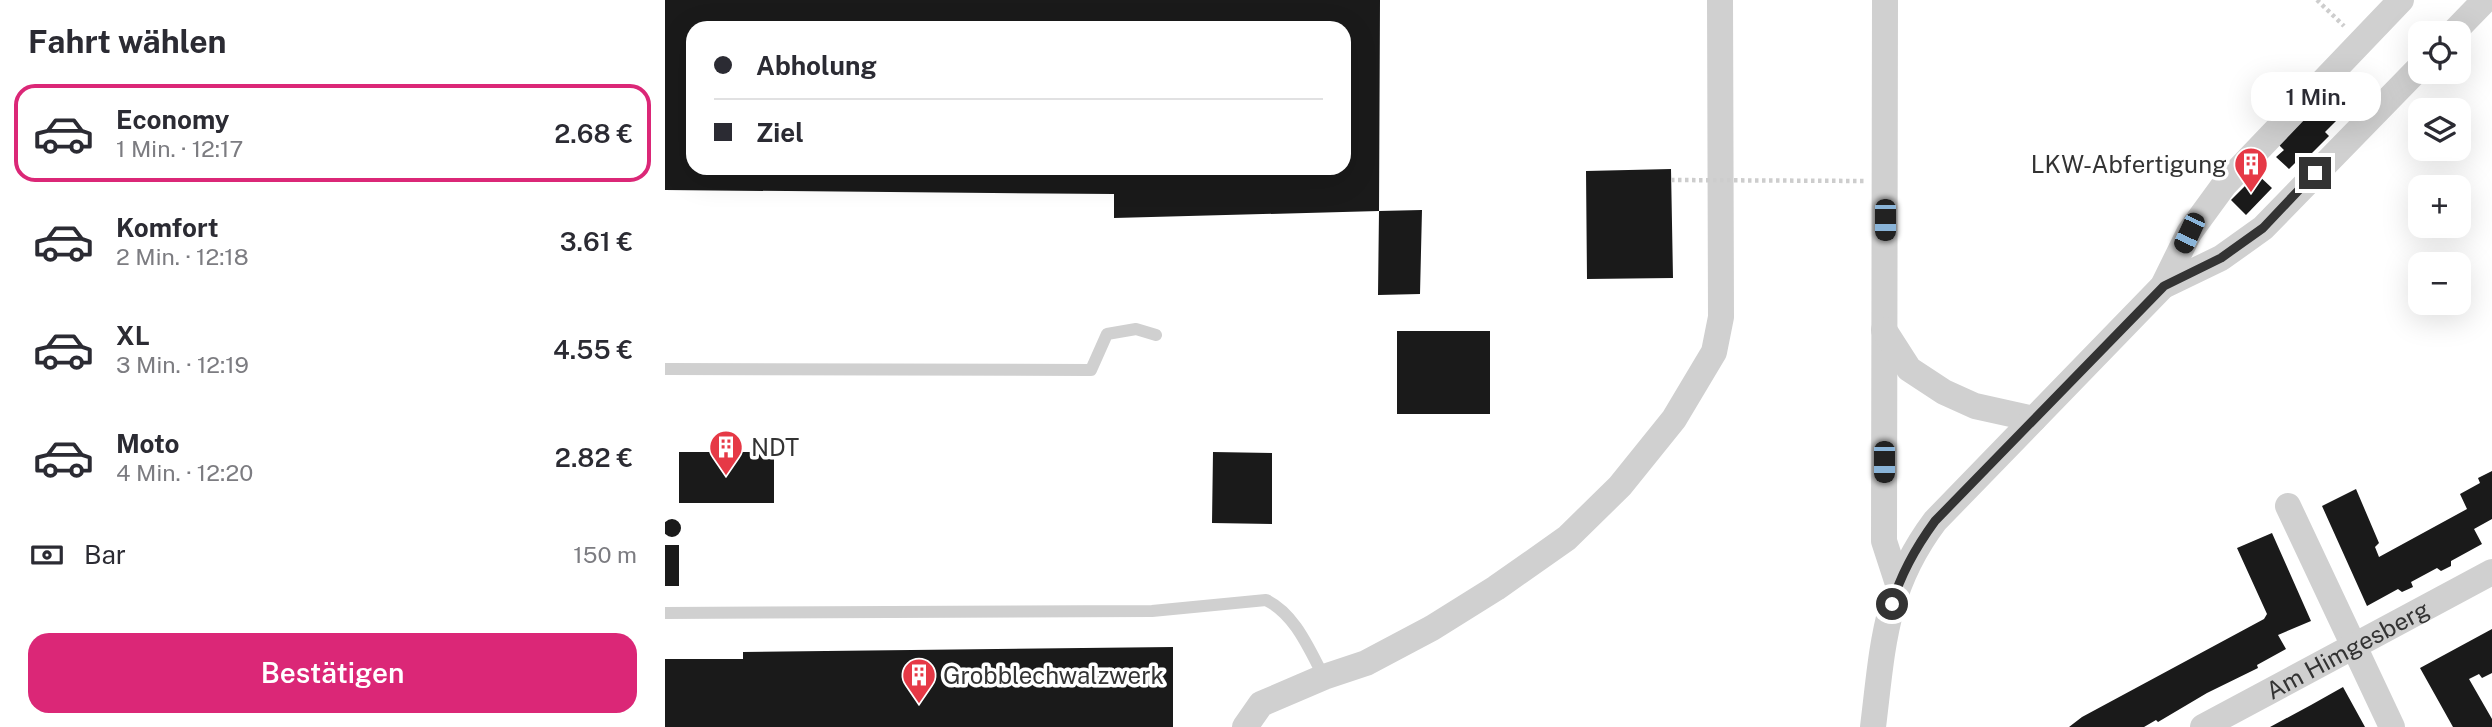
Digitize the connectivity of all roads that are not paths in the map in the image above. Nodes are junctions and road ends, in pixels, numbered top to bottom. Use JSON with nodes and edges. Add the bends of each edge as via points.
{"nodes":[{"id":1,"x":1720,"y":0,"type":"edge"},
{"id":2,"x":1885,"y":0,"type":"edge"},
{"id":3,"x":2401,"y":0,"type":"edge"},
{"id":4,"x":2485,"y":0,"type":"edge"},
{"id":5,"x":2465,"y":21,"type":"edge"},
{"id":6,"x":2408,"y":79,"type":"edge"},
{"id":7,"x":2164,"y":286,"type":"junction"},
{"id":8,"x":1884,"y":330,"type":"junction"},
{"id":9,"x":1156,"y":335,"type":"dead end"},
{"id":10,"x":665,"y":369,"type":"edge"},
{"id":11,"x":2034,"y":419,"type":"junction"},
{"id":12,"x":2288,"y":506,"type":"dead end"},
{"id":13,"x":2492,"y":572,"type":"edge"},
{"id":14,"x":1898,"y":584,"type":"junction"},
{"id":15,"x":665,"y":612,"type":"edge"},
{"id":16,"x":2354,"y":648,"type":"junction"},
{"id":17,"x":1324,"y":677,"type":"junction"},
{"id":18,"x":1245,"y":727,"type":"edge"},
{"id":19,"x":1873,"y":727,"type":"edge"},
{"id":20,"x":2203,"y":727,"type":"edge"},
{"id":21,"x":2392,"y":727,"type":"edge"}],
"edges":[{"from":1,"to":17,"type":"street","via":[[1721,317],[1714,352],[1674,419],[1620,486],[1567,538],[1432,628],[1366,663]]},
{"from":2,"to":8,"type":"street"},
{"from":3,"to":7,"type":"street","via":[[2224,185],[2189,233]]},
{"from":4,"to":5,"type":"street"},
{"from":6,"to":7,"type":"street","via":[[2263,228],[2221,258]]},
{"from":7,"to":11,"type":"street"},
{"from":8,"to":11,"type":"street","via":[[1909,369],[1944,392],[1975,406]]},
{"from":8,"to":14,"type":"street","via":[[1884,541]]},
{"from":9,"to":10,"type":"lane","via":[[1136,329],[1107,334],[1091,370]]},
{"from":11,"to":14,"type":"street","via":[[1935,521]]},
{"from":12,"to":16,"type":"street"},
{"from":13,"to":16,"type":"street","name":"Am Himgesberg"},
{"from":14,"to":19,"type":"street","via":[[1886,625]]},
{"from":15,"to":17,"type":"lane","via":[[1152,611],[1266,600],[1288,615]]},
{"from":16,"to":20,"type":"street","name":"Am Himgesberg"},
{"from":16,"to":21,"type":"street"},
{"from":17,"to":18,"type":"street","via":[[1261,704]]}]}
